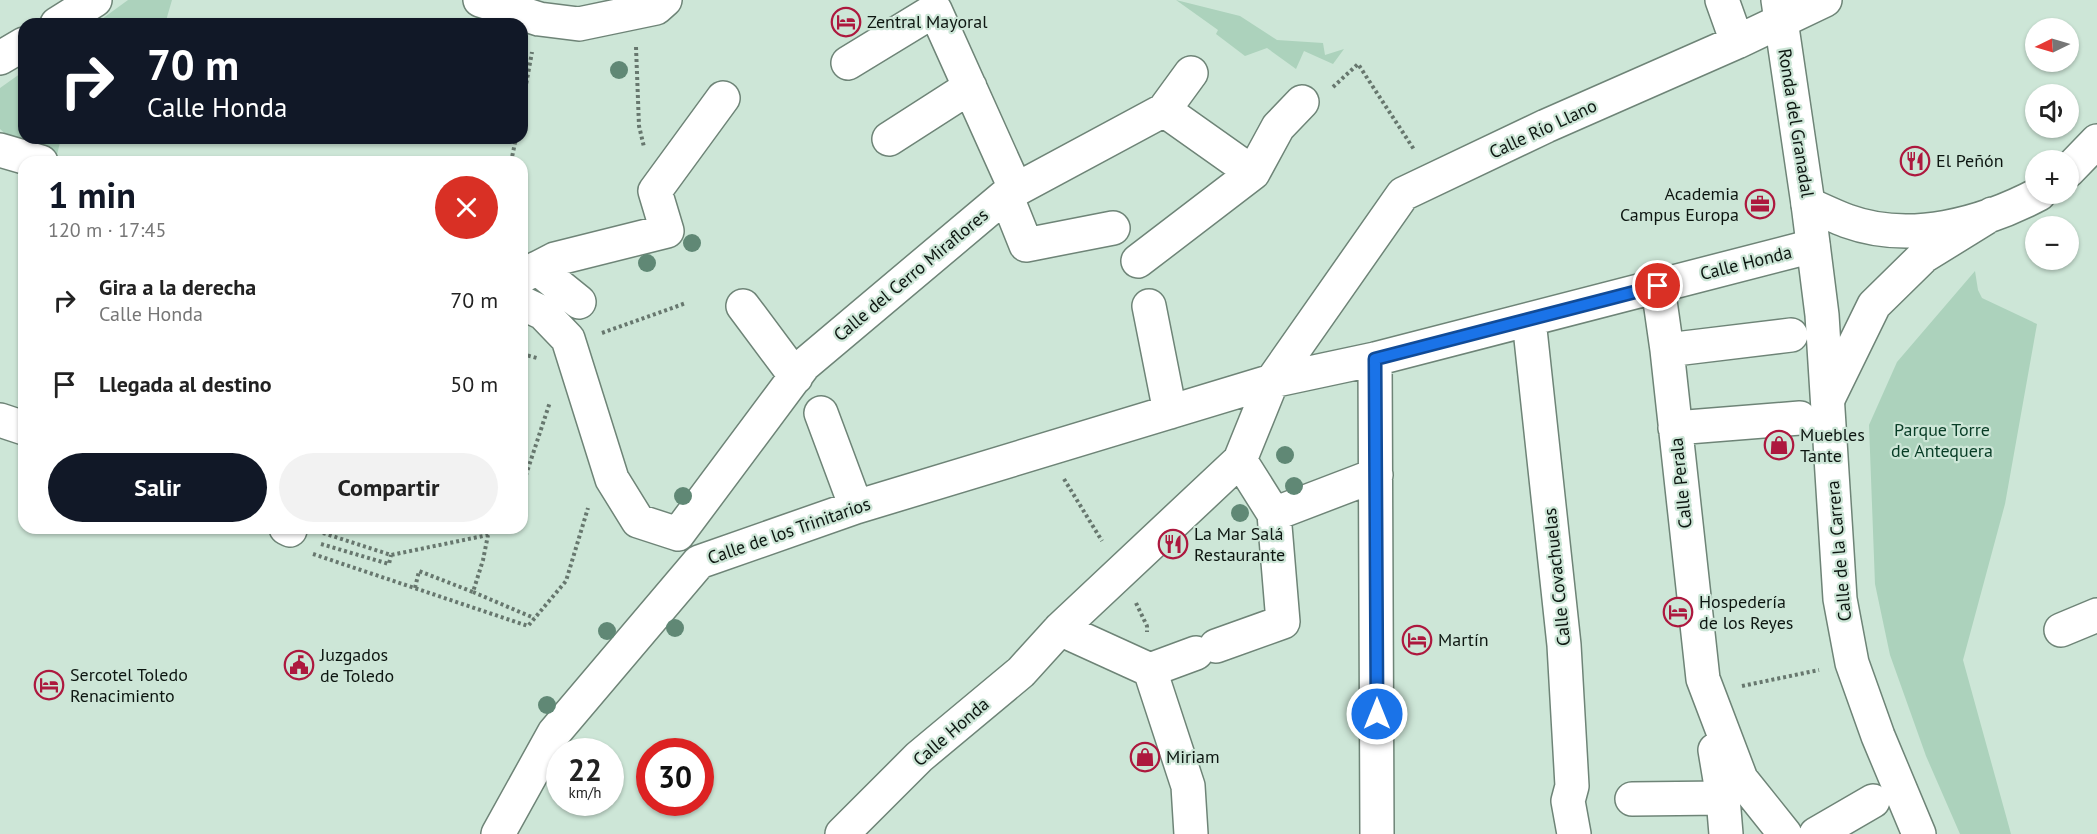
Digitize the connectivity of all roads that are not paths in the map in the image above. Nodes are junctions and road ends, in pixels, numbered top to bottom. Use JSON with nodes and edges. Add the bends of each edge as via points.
{"nodes":[{"id":1,"x":95,"y":0,"type":"edge"},
{"id":2,"x":480,"y":0,"type":"edge"},
{"id":3,"x":665,"y":0,"type":"edge"},
{"id":4,"x":1722,"y":0,"type":"edge"},
{"id":5,"x":1825,"y":0,"type":"edge"},
{"id":6,"x":1779,"y":10,"type":"edge"},
{"id":7,"x":66,"y":18,"type":"edge"},
{"id":8,"x":1737,"y":42,"type":"junction"},
{"id":9,"x":18,"y":48,"type":"edge"},
{"id":10,"x":0,"y":58,"type":"edge"},
{"id":11,"x":848,"y":63,"type":"dead end"},
{"id":12,"x":1191,"y":73,"type":"dead end"},
{"id":13,"x":970,"y":87,"type":"junction"},
{"id":14,"x":723,"y":98,"type":"dead end"},
{"id":15,"x":1302,"y":102,"type":"dead end"},
{"id":16,"x":1164,"y":110,"type":"junction"},
{"id":17,"x":889,"y":139,"type":"dead end"},
{"id":18,"x":2097,"y":141,"type":"edge"},
{"id":19,"x":0,"y":150,"type":"edge"},
{"id":20,"x":20,"y":156,"type":"edge"},
{"id":21,"x":2079,"y":160,"type":"edge"},
{"id":22,"x":1254,"y":173,"type":"junction"},
{"id":23,"x":1012,"y":191,"type":"junction"},
{"id":24,"x":2025,"y":201,"type":"edge"},
{"id":25,"x":1808,"y":204,"type":"junction"},
{"id":26,"x":1992,"y":214,"type":"junction"},
{"id":27,"x":1113,"y":228,"type":"dead end"},
{"id":28,"x":1813,"y":246,"type":"junction"},
{"id":29,"x":1138,"y":261,"type":"dead end"},
{"id":30,"x":530,"y":272,"type":"edge"},
{"id":31,"x":1658,"y":286,"type":"junction"},
{"id":32,"x":579,"y":302,"type":"dead end"},
{"id":33,"x":528,"y":306,"type":"edge"},
{"id":34,"x":743,"y":306,"type":"dead end"},
{"id":35,"x":1149,"y":306,"type":"dead end"},
{"id":36,"x":1529,"y":320,"type":"junction"},
{"id":37,"x":1791,"y":335,"type":"dead end"},
{"id":38,"x":1667,"y":350,"type":"junction"},
{"id":39,"x":1375,"y":359,"type":"junction"},
{"id":40,"x":796,"y":377,"type":"junction"},
{"id":41,"x":1272,"y":381,"type":"junction"},
{"id":42,"x":1828,"y":399,"type":"junction"},
{"id":43,"x":1170,"y":412,"type":"junction"},
{"id":44,"x":821,"y":413,"type":"dead end"},
{"id":45,"x":1800,"y":418,"type":"dead end"},
{"id":46,"x":0,"y":420,"type":"edge"},
{"id":47,"x":18,"y":426,"type":"edge"},
{"id":48,"x":1675,"y":428,"type":"junction"},
{"id":49,"x":1240,"y":460,"type":"junction"},
{"id":50,"x":1376,"y":475,"type":"junction"},
{"id":51,"x":856,"y":507,"type":"junction"},
{"id":52,"x":1274,"y":514,"type":"junction"},
{"id":53,"x":678,"y":534,"type":"junction"},
{"id":54,"x":699,"y":562,"type":"junction"},
{"id":55,"x":2097,"y":615,"type":"edge"},
{"id":56,"x":1060,"y":629,"type":"junction"},
{"id":57,"x":2061,"y":630,"type":"dead end"},
{"id":58,"x":1150,"y":670,"type":"junction"},
{"id":59,"x":1706,"y":686,"type":"junction"},
{"id":60,"x":1723,"y":798,"type":"junction"},
{"id":61,"x":1632,"y":799,"type":"dead end"},
{"id":62,"x":1873,"y":801,"type":"dead end"},
{"id":63,"x":1771,"y":830,"type":"edge"},
{"id":64,"x":498,"y":834,"type":"edge"},
{"id":65,"x":842,"y":834,"type":"edge"},
{"id":66,"x":1191,"y":834,"type":"edge"},
{"id":67,"x":1377,"y":834,"type":"edge"},
{"id":68,"x":1574,"y":834,"type":"edge"},
{"id":69,"x":1726,"y":834,"type":"edge"},
{"id":70,"x":1816,"y":834,"type":"edge"},
{"id":71,"x":1919,"y":834,"type":"edge"}],
"edges":[{"from":1,"to":7,"type":"street"},
{"from":2,"to":3,"type":"street","via":[[539,19],[579,24],[656,8]]},
{"from":4,"to":8,"type":"street"},
{"from":5,"to":6,"type":"street","name":"Calle Río Llano"},
{"from":6,"to":8,"type":"street","name":"Calle Río Llano"},
{"from":6,"to":25,"type":"street","name":"Ronda del Granadal"},
{"from":8,"to":41,"type":"street","name":"Calle Río Llano","via":[[1403,194]]},
{"from":9,"to":10,"type":"street"},
{"from":11,"to":13,"type":"street","via":[[935,10]]},
{"from":12,"to":16,"type":"street","name":"Calle del Cerro Miraflores"},
{"from":13,"to":17,"type":"street"},
{"from":13,"to":23,"type":"street","via":[[1011,179]]},
{"from":14,"to":30,"type":"street","via":[[655,191],[667,231],[555,259]]},
{"from":15,"to":22,"type":"street","via":[[1278,127]]},
{"from":16,"to":22,"type":"street"},
{"from":16,"to":23,"type":"street","name":"Calle del Cerro Miraflores"},
{"from":18,"to":21,"type":"street"},
{"from":19,"to":20,"type":"street"},
{"from":22,"to":29,"type":"street"},
{"from":23,"to":27,"type":"street","via":[[1026,245]]},
{"from":23,"to":40,"type":"street","name":"Calle del Cerro Miraflores","via":[[804,365]]},
{"from":24,"to":26,"type":"street","name":"Calle de la Carrera"},
{"from":25,"to":26,"type":"street","name":"Calle de la Carrera","via":[[1848,221],[1900,232],[1949,227]]},
{"from":25,"to":28,"type":"street","name":"Ronda del Granadal"},
{"from":26,"to":42,"type":"street","name":"Calle de la Carrera","via":[[1924,256],[1874,305]]},
{"from":28,"to":31,"type":"street","name":"Calle Honda"},
{"from":28,"to":42,"type":"street","name":"Calle de la Carrera"},
{"from":30,"to":32,"type":"street"},
{"from":31,"to":36,"type":"street","name":"Calle Honda"},
{"from":31,"to":38,"type":"street","name":"Calle Perala"},
{"from":33,"to":53,"type":"street","via":[[543,313],[568,339],[612,479],[638,521]]},
{"from":34,"to":40,"type":"street"},
{"from":35,"to":43,"type":"street"},
{"from":36,"to":39,"type":"street","name":"Calle Honda"},
{"from":36,"to":68,"type":"street","name":"Calle Covachuelas","via":[[1564,645],[1572,786],[1568,801]]},
{"from":37,"to":38,"type":"street"},
{"from":38,"to":48,"type":"street","name":"Calle Perala"},
{"from":39,"to":41,"type":"street","name":"Calle Honda"},
{"from":39,"to":50,"type":"street"},
{"from":40,"to":53,"type":"street","name":"Calle del Cerro Miraflores"},
{"from":41,"to":43,"type":"street","name":"Calle de los Trinitarios"},
{"from":41,"to":49,"type":"street","name":"Calle Honda"},
{"from":42,"to":71,"type":"street","name":"Calle de la Carrera","via":[[1840,599],[1852,663]]},
{"from":43,"to":51,"type":"street","name":"Calle de los Trinitarios"},
{"from":44,"to":51,"type":"street"},
{"from":45,"to":48,"type":"street"},
{"from":46,"to":47,"type":"street"},
{"from":48,"to":59,"type":"street","name":"Calle Perala"},
{"from":49,"to":52,"type":"street"},
{"from":49,"to":56,"type":"street","name":"Calle Honda"},
{"from":50,"to":52,"type":"street"},
{"from":50,"to":67,"type":"street"},
{"from":51,"to":54,"type":"street","name":"Calle de los Trinitarios"},
{"from":52,"to":58,"type":"street","via":[[1283,622]]},
{"from":53,"to":54,"type":"street"},
{"from":54,"to":64,"type":"street","name":"Calle de los Trinitarios","via":[[554,733]]},
{"from":55,"to":57,"type":"street"},
{"from":56,"to":58,"type":"street"},
{"from":56,"to":65,"type":"street","name":"Calle Honda","via":[[1021,672],[920,757]]},
{"from":58,"to":66,"type":"street","via":[[1188,786]]},
{"from":59,"to":60,"type":"street","name":"Calle Perala"},
{"from":59,"to":63,"type":"street","name":"Calle Perala","via":[[1741,779]]},
{"from":60,"to":61,"type":"street"},
{"from":60,"to":69,"type":"street","name":"Calle Perala"},
{"from":62,"to":70,"type":"street"}]}
